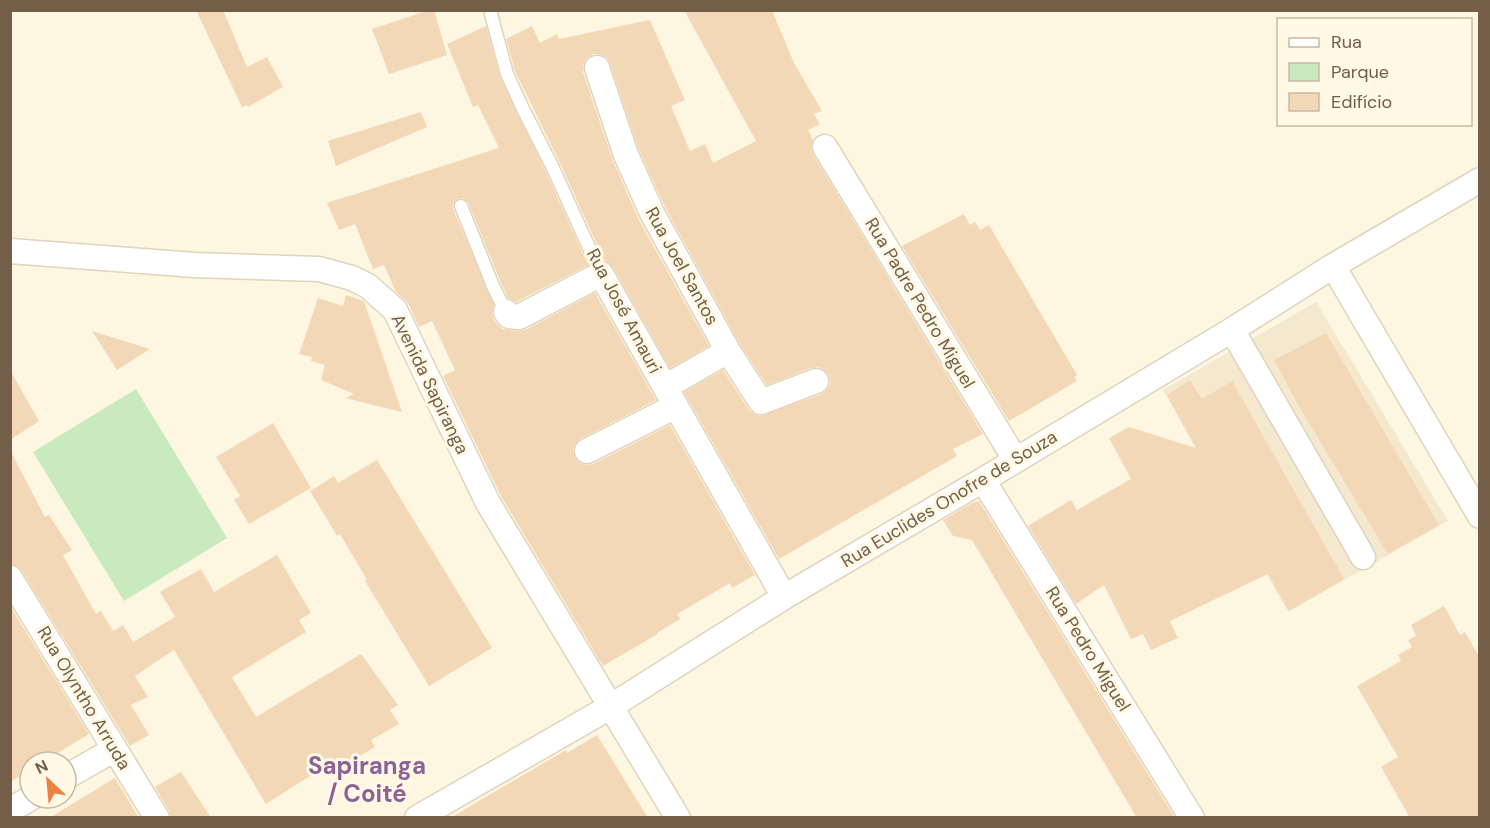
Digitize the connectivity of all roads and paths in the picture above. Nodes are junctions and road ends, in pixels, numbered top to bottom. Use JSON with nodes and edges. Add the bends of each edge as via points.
{"nodes":[{"id":1,"x":491,"y":14,"type":"dead end"},
{"id":2,"x":597,"y":68,"type":"dead end"},
{"id":3,"x":825,"y":147,"type":"dead end"},
{"id":4,"x":1479,"y":180,"type":"edge"},
{"id":5,"x":461,"y":206,"type":"dead end"},
{"id":6,"x":10,"y":251,"type":"edge"},
{"id":7,"x":1334,"y":266,"type":"junction"},
{"id":8,"x":601,"y":273,"type":"junction"},
{"id":9,"x":506,"y":312,"type":"joint"},
{"id":10,"x":1232,"y":330,"type":"junction"},
{"id":11,"x":728,"y":351,"type":"junction"},
{"id":12,"x":816,"y":381,"type":"dead end"},
{"id":13,"x":671,"y":396,"type":"junction"},
{"id":14,"x":587,"y":451,"type":"dead end"},
{"id":15,"x":1015,"y":459,"type":"junction"},
{"id":16,"x":983,"y":480,"type":"junction"},
{"id":17,"x":1479,"y":516,"type":"edge"},
{"id":18,"x":1363,"y":557,"type":"dead end"},
{"id":19,"x":10,"y":578,"type":"edge"},
{"id":20,"x":784,"y":597,"type":"junction"},
{"id":21,"x":610,"y":707,"type":"junction"},
{"id":22,"x":115,"y":749,"type":"junction"},
{"id":23,"x":78,"y":770,"type":"edge"},
{"id":24,"x":157,"y":818,"type":"edge"},
{"id":25,"x":417,"y":818,"type":"edge"},
{"id":26,"x":678,"y":818,"type":"edge"},
{"id":27,"x":1192,"y":818,"type":"edge"}],
"edges":[{"from":1,"to":8,"type":"lane","name":"Rua José Amauri","via":[[507,74]]},
{"from":2,"to":11,"type":"street","name":"Rua Joel Santos","via":[[626,155],[652,213]]},
{"from":3,"to":15,"type":"street","name":"Rua Padre Pedro Miguel"},
{"from":4,"to":7,"type":"street","name":"Rua Euclides Onofre de Souza"},
{"from":5,"to":9,"type":"lane"},
{"from":6,"to":21,"type":"street","name":"Avenida Sapiranga","via":[[195,265],[319,269],[368,286],[395,310],[488,503]]},
{"from":7,"to":10,"type":"street","name":"Rua Euclides Onofre de Souza"},
{"from":7,"to":17,"type":"street"},
{"from":8,"to":9,"type":"street","via":[[519,317]]},
{"from":8,"to":13,"type":"street","name":"Rua José Amauri"},
{"from":10,"to":15,"type":"street","name":"Rua Euclides Onofre de Souza"},
{"from":10,"to":18,"type":"street"},
{"from":11,"to":12,"type":"street","name":"Rua Joel Santos","via":[[761,402]]},
{"from":11,"to":13,"type":"street"},
{"from":13,"to":14,"type":"street"},
{"from":13,"to":20,"type":"street","name":"Rua José Amauri"},
{"from":15,"to":16,"type":"street","name":"Rua Euclides Onofre de Souza"},
{"from":16,"to":20,"type":"street","name":"Rua Euclides Onofre de Souza"},
{"from":16,"to":27,"type":"street","name":"Rua Pedro Miguel"},
{"from":19,"to":22,"type":"street","name":"Rua Olyntho Arruda"},
{"from":20,"to":21,"type":"street","name":"Rua Euclides Onofre de Souza"},
{"from":21,"to":25,"type":"street","name":"Rua Euclides Onofre de Souza"},
{"from":21,"to":26,"type":"street","name":"Avenida Sapiranga"},
{"from":22,"to":23,"type":"street"},
{"from":22,"to":24,"type":"street","name":"Rua Olyntho Arruda"}]}
